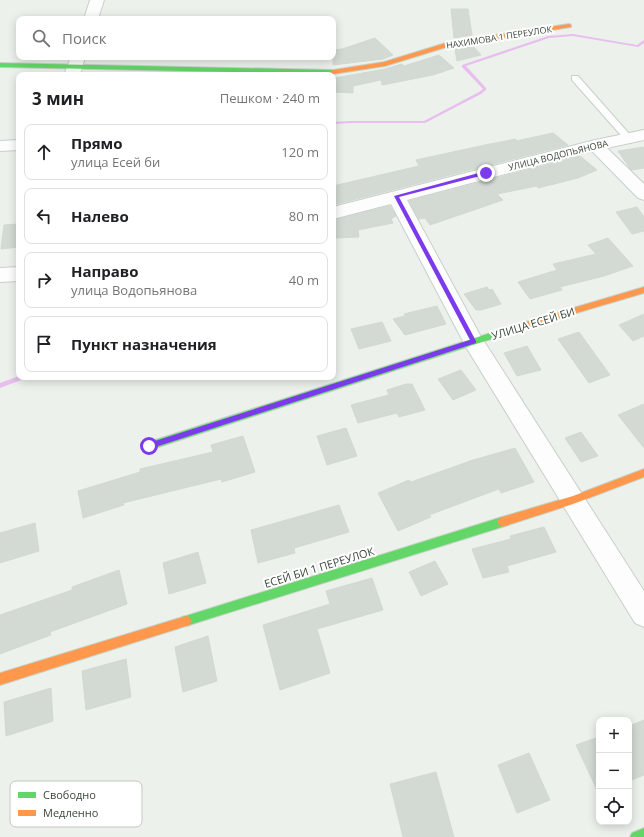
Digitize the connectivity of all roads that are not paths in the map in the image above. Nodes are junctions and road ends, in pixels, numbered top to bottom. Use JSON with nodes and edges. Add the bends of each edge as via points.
{"nodes":[{"id":1,"x":97,"y":0,"type":"edge"},
{"id":2,"x":92,"y":16,"type":"edge"},
{"id":3,"x":569,"y":26,"type":"dead end"},
{"id":4,"x":0,"y":65,"type":"edge"},
{"id":5,"x":75,"y":66,"type":"edge"},
{"id":6,"x":575,"y":78,"type":"dead end"},
{"id":7,"x":636,"y":137,"type":"edge"},
{"id":8,"x":16,"y":145,"type":"edge"},
{"id":9,"x":0,"y":146,"type":"edge"},
{"id":10,"x":595,"y":146,"type":"junction"},
{"id":11,"x":644,"y":194,"type":"edge"},
{"id":12,"x":396,"y":196,"type":"junction"},
{"id":13,"x":336,"y":212,"type":"edge"},
{"id":14,"x":16,"y":274,"type":"edge"},
{"id":15,"x":0,"y":275,"type":"edge"},
{"id":16,"x":644,"y":290,"type":"edge"},
{"id":17,"x":473,"y":341,"type":"junction"},
{"id":18,"x":149,"y":446,"type":"dead end"},
{"id":19,"x":644,"y":473,"type":"edge"},
{"id":20,"x":573,"y":500,"type":"junction"},
{"id":21,"x":644,"y":614,"type":"edge"},
{"id":22,"x":0,"y":678,"type":"edge"},
{"id":23,"x":644,"y":834,"type":"edge"},
{"id":24,"x":636,"y":837,"type":"edge"}],
"edges":[{"from":1,"to":2,"type":"street"},
{"from":3,"to":5,"type":"street","name":"НАХИМОВА 1 ПЕРЕУЛОК","via":[[449,44],[385,64],[335,72]]},
{"from":4,"to":5,"type":"street","name":"НАХИМОВА 1 ПЕРЕУЛОК"},
{"from":6,"to":7,"type":"lane"},
{"from":7,"to":10,"type":"street","name":"УЛИЦА ВОДОПЬЯНОВА"},
{"from":8,"to":9,"type":"street"},
{"from":10,"to":11,"type":"street"},
{"from":10,"to":12,"type":"street","name":"УЛИЦА ВОДОПЬЯНОВА"},
{"from":12,"to":13,"type":"street","name":"УЛИЦА ВОДОПЬЯНОВА"},
{"from":12,"to":17,"type":"street"},
{"from":14,"to":15,"type":"street"},
{"from":16,"to":17,"type":"street","name":"УЛИЦА ЕСЕЙ БИ"},
{"from":17,"to":18,"type":"street","name":"УЛИЦА ЕСЕЙ БИ"},
{"from":17,"to":20,"type":"street"},
{"from":19,"to":20,"type":"street","name":"ЕСЕЙ БИ 1 ПЕРЕУЛОК"},
{"from":20,"to":21,"type":"street"},
{"from":20,"to":22,"type":"street","name":"ЕСЕЙ БИ 1 ПЕРЕУЛОК"},
{"from":23,"to":24,"type":"street"}]}
